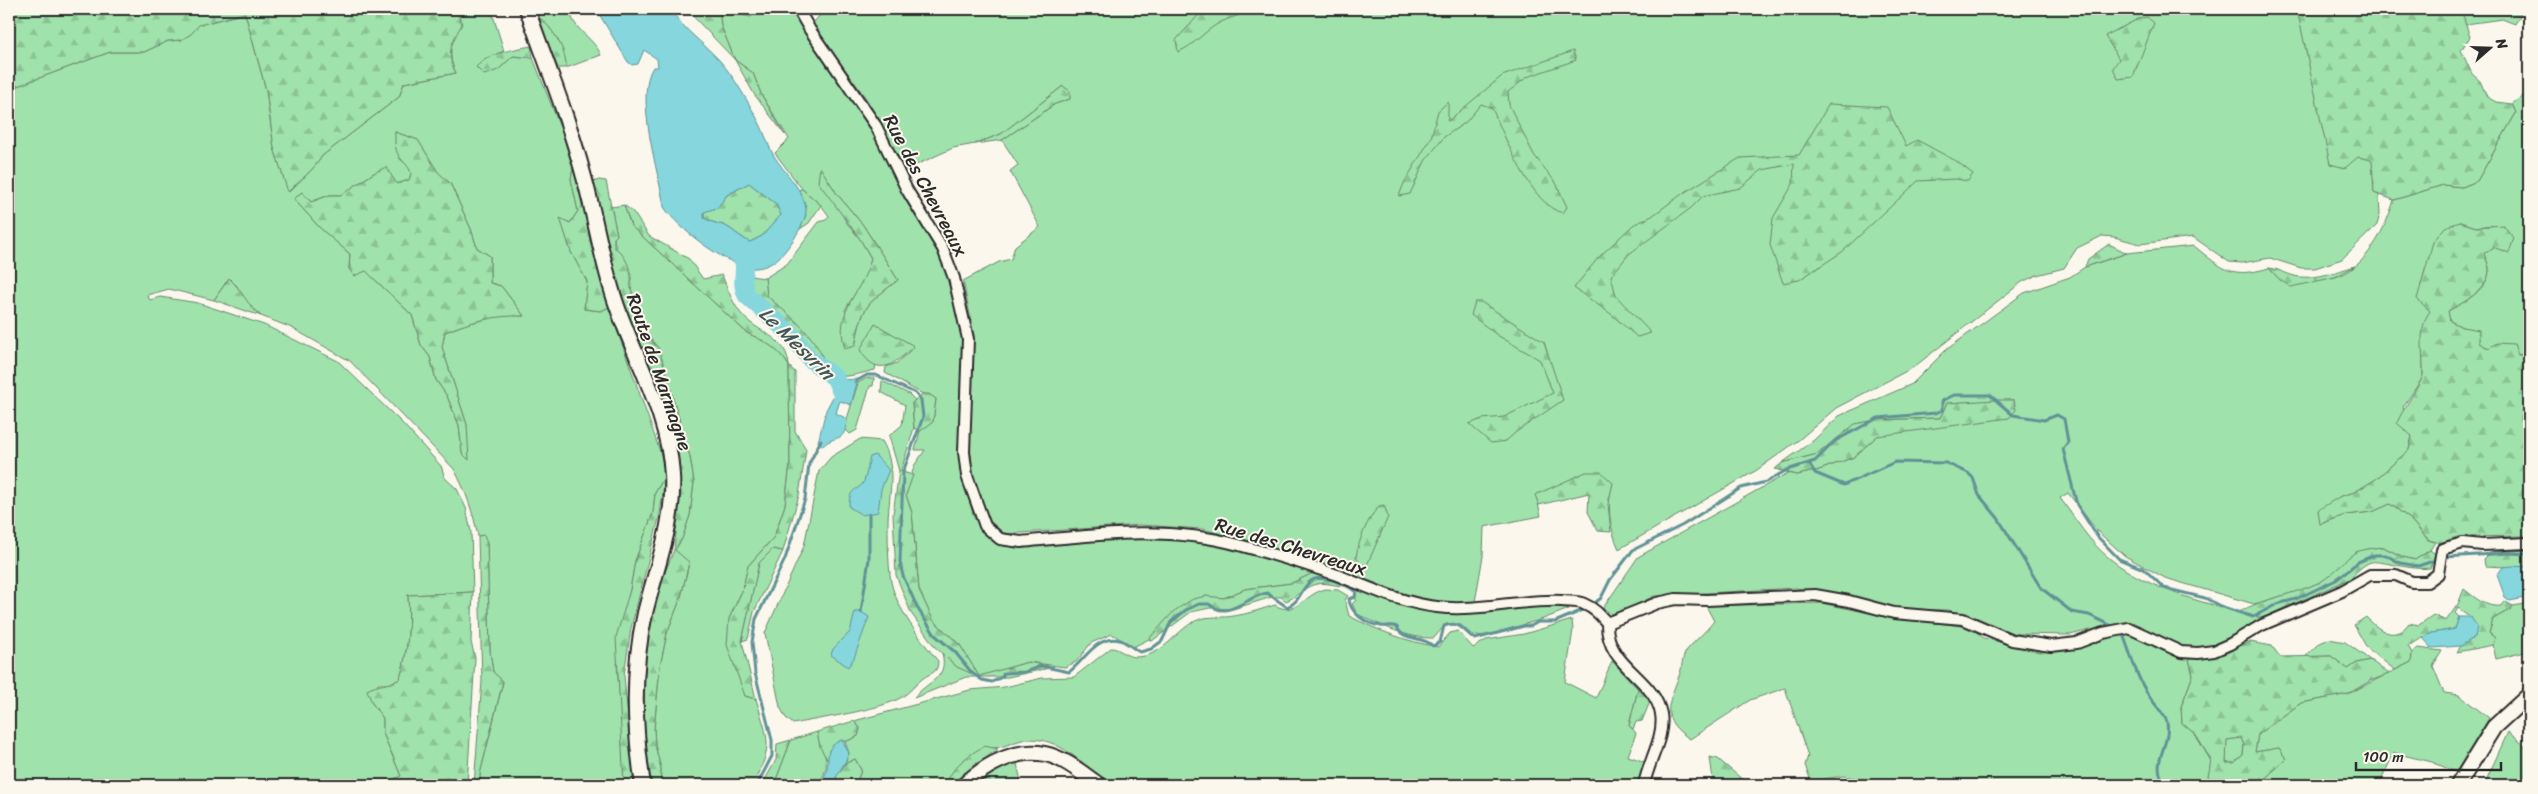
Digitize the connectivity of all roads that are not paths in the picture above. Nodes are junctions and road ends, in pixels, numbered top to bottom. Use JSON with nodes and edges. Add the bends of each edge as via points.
{"nodes":[{"id":1,"x":527,"y":9,"type":"edge"},
{"id":2,"x":798,"y":9,"type":"edge"},
{"id":3,"x":2529,"y":543,"type":"edge"},
{"id":4,"x":1607,"y":623,"type":"junction"},
{"id":5,"x":2529,"y":695,"type":"edge"},
{"id":6,"x":643,"y":785,"type":"edge"},
{"id":7,"x":964,"y":785,"type":"edge"},
{"id":8,"x":1099,"y":785,"type":"edge"},
{"id":9,"x":1644,"y":785,"type":"edge"},
{"id":10,"x":2458,"y":785,"type":"edge"}],
"edges":[{"from":1,"to":6,"type":"main road","name":"Route de Marmagne","via":[[574,141],[616,306],[657,410],[670,455],[670,515],[645,615],[634,684]]},
{"from":2,"to":4,"type":"street","name":"Rue des Chevreaux","via":[[876,126],[907,190],[943,249],[954,278],[968,339],[964,452],[967,476],[980,516],[993,534],[1010,542],[1119,533],[1209,538],[1335,575],[1396,598],[1436,607],[1456,609],[1552,601],[1586,604]]},
{"from":3,"to":4,"type":"street","via":[[2463,543],[2445,547],[2440,553],[2438,574],[2427,582],[2370,575],[2342,591],[2262,625],[2230,644],[2198,653],[2181,652],[2129,628],[2051,646],[2012,640],[1963,620],[1894,614],[1815,595],[1676,599]]},
{"from":4,"to":9,"type":"street","via":[[1610,644],[1621,663],[1656,696],[1661,715],[1660,731]]},
{"from":5,"to":10,"type":"main road","via":[[2494,727]]},
{"from":7,"to":8,"type":"main road","via":[[989,766],[1008,757],[1033,753],[1061,760]]}]}
